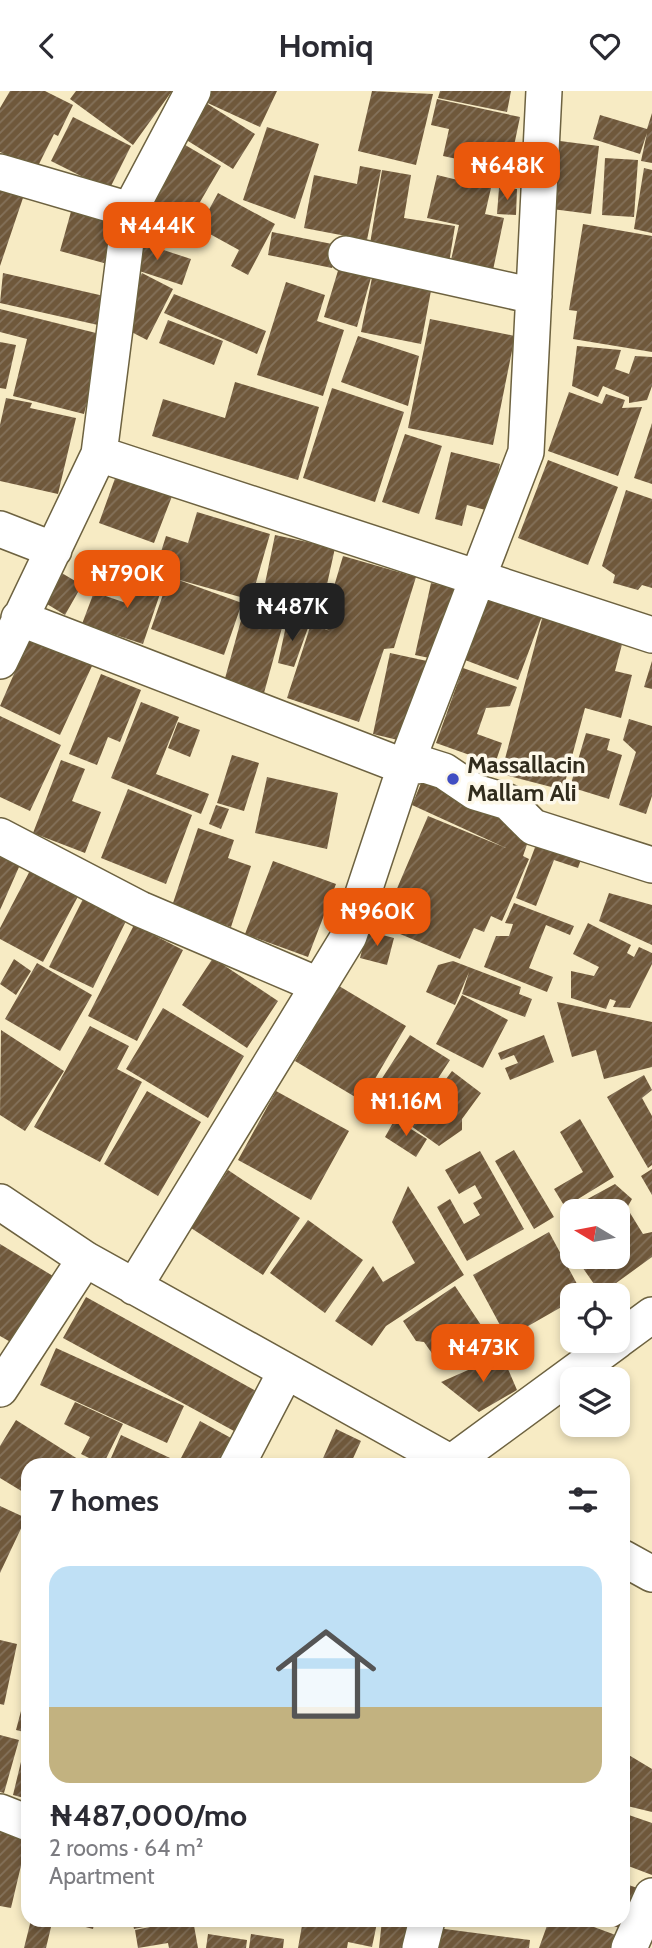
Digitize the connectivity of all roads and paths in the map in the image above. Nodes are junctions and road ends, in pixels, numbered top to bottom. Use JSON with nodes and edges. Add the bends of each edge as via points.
{"nodes":[{"id":1,"x":193,"y":91,"type":"edge"},
{"id":2,"x":544,"y":91,"type":"edge"},
{"id":3,"x":0,"y":172,"type":"edge"},
{"id":4,"x":130,"y":210,"type":"junction"},
{"id":5,"x":346,"y":254,"type":"dead end"},
{"id":6,"x":534,"y":296,"type":"junction"},
{"id":7,"x":99,"y":454,"type":"junction"},
{"id":8,"x":0,"y":529,"type":"edge"},
{"id":9,"x":54,"y":550,"type":"junction"},
{"id":10,"x":480,"y":577,"type":"junction"},
{"id":11,"x":19,"y":618,"type":"junction"},
{"id":12,"x":652,"y":635,"type":"edge"},
{"id":13,"x":0,"y":661,"type":"edge"},
{"id":14,"x":405,"y":767,"type":"junction"},
{"id":15,"x":0,"y":836,"type":"edge"},
{"id":16,"x":652,"y":865,"type":"edge"},
{"id":17,"x":318,"y":985,"type":"junction"},
{"id":18,"x":0,"y":1202,"type":"edge"},
{"id":19,"x":85,"y":1259,"type":"junction"},
{"id":20,"x":134,"y":1287,"type":"junction"},
{"id":21,"x":652,"y":1315,"type":"edge"},
{"id":22,"x":630,"y":1331,"type":"edge"},
{"id":23,"x":600,"y":1353,"type":"edge"},
{"id":24,"x":286,"y":1371,"type":"junction"},
{"id":25,"x":0,"y":1389,"type":"edge"},
{"id":26,"x":241,"y":1458,"type":"edge"},
{"id":27,"x":440,"y":1458,"type":"edge"},
{"id":28,"x":459,"y":1458,"type":"edge"},
{"id":29,"x":630,"y":1562,"type":"edge"},
{"id":30,"x":652,"y":1574,"type":"edge"},
{"id":31,"x":0,"y":1812,"type":"edge"},
{"id":32,"x":21,"y":1820,"type":"edge"},
{"id":33,"x":652,"y":1896,"type":"edge"},
{"id":34,"x":426,"y":1927,"type":"edge"},
{"id":35,"x":421,"y":1948,"type":"edge"},
{"id":36,"x":629,"y":1948,"type":"edge"}],
"edges":[{"from":1,"to":4,"type":"street"},
{"from":2,"to":6,"type":"street"},
{"from":3,"to":4,"type":"street"},
{"from":4,"to":7,"type":"street"},
{"from":5,"to":6,"type":"street"},
{"from":6,"to":10,"type":"street","via":[[526,452]]},
{"from":7,"to":9,"type":"street"},
{"from":7,"to":10,"type":"street"},
{"from":8,"to":9,"type":"street"},
{"from":9,"to":11,"type":"street"},
{"from":10,"to":12,"type":"street"},
{"from":10,"to":14,"type":"street"},
{"from":11,"to":13,"type":"street"},
{"from":11,"to":14,"type":"street"},
{"from":14,"to":16,"type":"street","via":[[425,765],[443,771],[475,792],[508,801],[533,827]]},
{"from":14,"to":17,"type":"street","via":[[349,936]]},
{"from":15,"to":17,"type":"street","via":[[140,909]]},
{"from":17,"to":20,"type":"street"},
{"from":18,"to":19,"type":"street"},
{"from":19,"to":20,"type":"street"},
{"from":19,"to":25,"type":"street"},
{"from":20,"to":24,"type":"street"},
{"from":21,"to":22,"type":"street"},
{"from":23,"to":28,"type":"street"},
{"from":24,"to":26,"type":"street"},
{"from":24,"to":27,"type":"street"},
{"from":29,"to":30,"type":"street"},
{"from":31,"to":32,"type":"street"},
{"from":33,"to":36,"type":"street"},
{"from":34,"to":35,"type":"street"}]}
